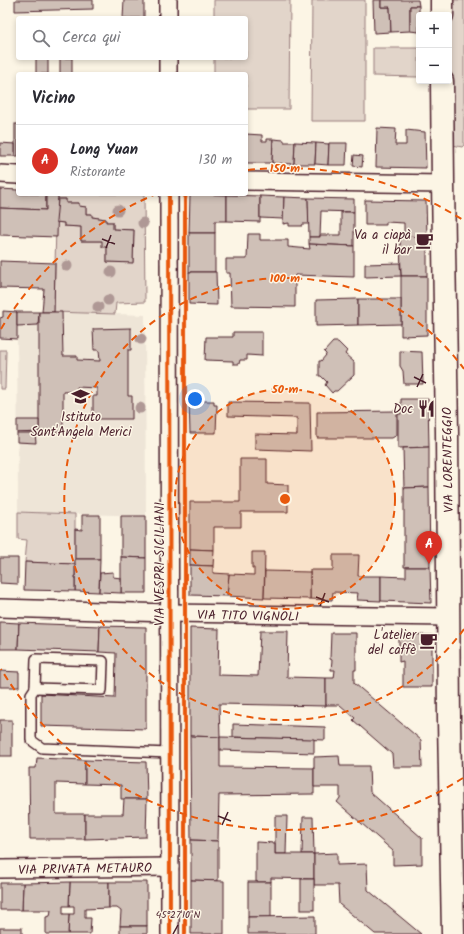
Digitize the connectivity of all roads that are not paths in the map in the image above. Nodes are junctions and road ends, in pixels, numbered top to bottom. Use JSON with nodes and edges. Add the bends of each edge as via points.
{"nodes":[{"id":1,"x":168,"y":0,"type":"edge"},
{"id":2,"x":442,"y":0,"type":"edge"},
{"id":3,"x":442,"y":12,"type":"edge"},
{"id":4,"x":168,"y":16,"type":"edge"},
{"id":5,"x":168,"y":60,"type":"edge"},
{"id":6,"x":168,"y":72,"type":"edge"},
{"id":7,"x":442,"y":84,"type":"edge"},
{"id":8,"x":0,"y":174,"type":"edge"},
{"id":9,"x":16,"y":175,"type":"edge"},
{"id":10,"x":248,"y":181,"type":"edge"},
{"id":11,"x":443,"y":184,"type":"junction"},
{"id":12,"x":169,"y":196,"type":"edge"},
{"id":13,"x":0,"y":608,"type":"edge"},
{"id":14,"x":169,"y":613,"type":"junction"},
{"id":15,"x":448,"y":617,"type":"junction"},
{"id":16,"x":33,"y":691,"type":"junction"},
{"id":17,"x":170,"y":753,"type":"junction"},
{"id":18,"x":170,"y":867,"type":"junction"},
{"id":19,"x":0,"y":869,"type":"edge"},
{"id":20,"x":170,"y":934,"type":"edge"},
{"id":21,"x":453,"y":934,"type":"edge"}],
"edges":[{"from":1,"to":4,"type":"street"},
{"from":2,"to":3,"type":"main road"},
{"from":5,"to":6,"type":"street"},
{"from":7,"to":11,"type":"main road","name":"VIA LORENTEGGIO"},
{"from":8,"to":9,"type":"street"},
{"from":10,"to":11,"type":"street"},
{"from":11,"to":15,"type":"main road","name":"VIA LORENTEGGIO"},
{"from":12,"to":14,"type":"street","name":"VIA VESPRI SICILIANI"},
{"from":13,"to":14,"type":"street","name":"VIA TITO VIGNOLI"},
{"from":14,"to":15,"type":"street","name":"VIA TITO VIGNOLI"},
{"from":14,"to":17,"type":"street","name":"VIA VESPRI SICILIANI"},
{"from":15,"to":21,"type":"main road","name":"VIA LORENTEGGIO"},
{"from":16,"to":16,"type":"lane","via":[[36,659],[102,661],[102,690]]},
{"from":16,"to":17,"type":"lane","via":[[31,740],[42,748]]},
{"from":17,"to":18,"type":"street","name":"VIA VESPRI SICILIANI"},
{"from":18,"to":19,"type":"street","name":"VIA PRIVATA METAURO"},
{"from":18,"to":20,"type":"street","name":"VIA VESPRI SICILIANI"}]}
